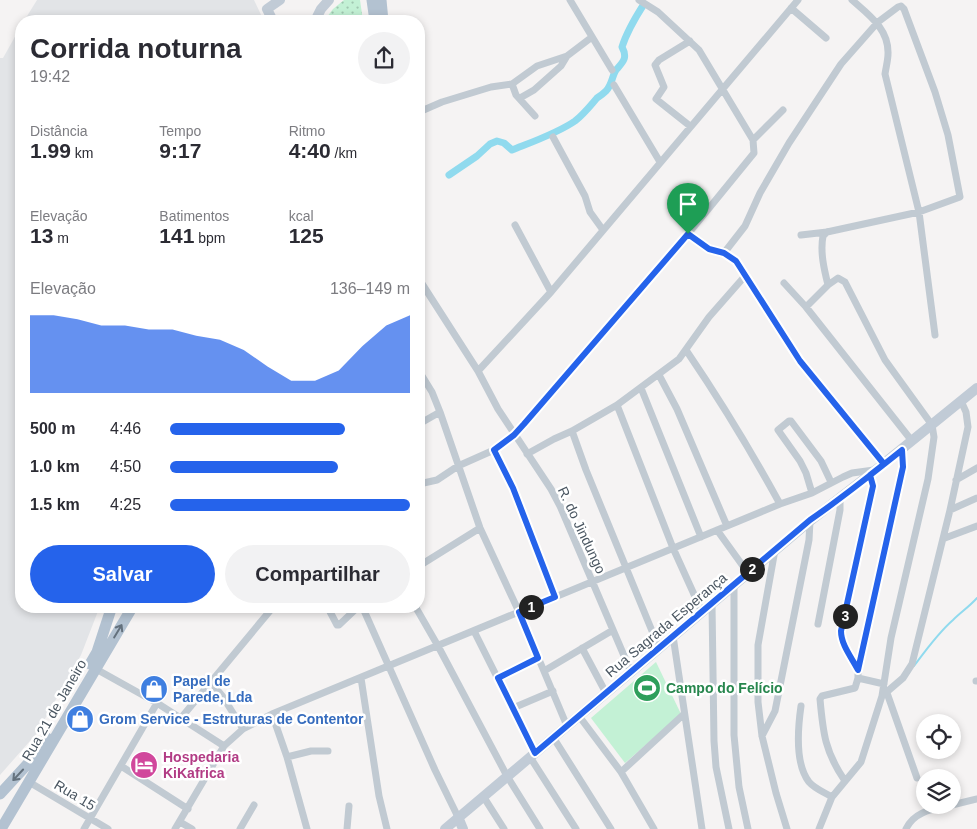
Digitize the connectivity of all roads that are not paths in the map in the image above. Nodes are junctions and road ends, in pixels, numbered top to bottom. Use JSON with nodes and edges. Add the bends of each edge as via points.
{"nodes":[{"id":1,"x":280,"y":0,"type":"edge"},
{"id":2,"x":323,"y":0,"type":"edge"},
{"id":3,"x":329,"y":0,"type":"edge"},
{"id":4,"x":372,"y":0,"type":"edge"},
{"id":5,"x":381,"y":0,"type":"edge"},
{"id":6,"x":387,"y":0,"type":"edge"},
{"id":7,"x":570,"y":0,"type":"edge"},
{"id":8,"x":639,"y":0,"type":"edge"},
{"id":9,"x":798,"y":0,"type":"edge"},
{"id":10,"x":852,"y":0,"type":"edge"},
{"id":11,"x":791,"y":8,"type":"junction"},
{"id":12,"x":270,"y":15,"type":"edge"},
{"id":13,"x":313,"y":15,"type":"edge"},
{"id":14,"x":318,"y":15,"type":"edge"},
{"id":15,"x":374,"y":15,"type":"edge"},
{"id":16,"x":383,"y":15,"type":"edge"},
{"id":17,"x":385,"y":15,"type":"edge"},
{"id":18,"x":878,"y":22,"type":"junction"},
{"id":19,"x":592,"y":37,"type":"junction"},
{"id":20,"x":826,"y":38,"type":"dead end"},
{"id":21,"x":690,"y":40,"type":"junction"},
{"id":22,"x":566,"y":56,"type":"junction"},
{"id":23,"x":612,"y":70,"type":"dead end"},
{"id":24,"x":512,"y":84,"type":"junction"},
{"id":25,"x":614,"y":85,"type":"dead end"},
{"id":26,"x":722,"y":89,"type":"junction"},
{"id":27,"x":520,"y":98,"type":"junction"},
{"id":28,"x":425,"y":109,"type":"edge"},
{"id":29,"x":783,"y":110,"type":"dead end"},
{"id":30,"x":535,"y":116,"type":"dead end"},
{"id":31,"x":690,"y":126,"type":"junction"},
{"id":32,"x":553,"y":137,"type":"dead end"},
{"id":33,"x":754,"y":140,"type":"junction"},
{"id":34,"x":660,"y":162,"type":"junction"},
{"id":35,"x":919,"y":212,"type":"junction"},
{"id":36,"x":515,"y":225,"type":"dead end"},
{"id":37,"x":603,"y":230,"type":"junction"},
{"id":38,"x":827,"y":232,"type":"junction"},
{"id":39,"x":688,"y":234,"type":"junction"},
{"id":40,"x":801,"y":234,"type":"dead end"},
{"id":41,"x":724,"y":253,"type":"junction"},
{"id":42,"x":745,"y":276,"type":"junction"},
{"id":43,"x":784,"y":283,"type":"dead end"},
{"id":44,"x":828,"y":284,"type":"junction"},
{"id":45,"x":425,"y":288,"type":"edge"},
{"id":46,"x":551,"y":292,"type":"junction"},
{"id":47,"x":806,"y":307,"type":"junction"},
{"id":48,"x":935,"y":335,"type":"dead end"},
{"id":49,"x":686,"y":350,"type":"junction"},
{"id":50,"x":478,"y":371,"type":"junction"},
{"id":51,"x":658,"y":375,"type":"junction"},
{"id":52,"x":425,"y":381,"type":"edge"},
{"id":53,"x":641,"y":388,"type":"junction"},
{"id":54,"x":977,"y":388,"type":"edge"},
{"id":55,"x":961,"y":401,"type":"junction"},
{"id":56,"x":617,"y":404,"type":"junction"},
{"id":57,"x":440,"y":412,"type":"junction"},
{"id":58,"x":425,"y":421,"type":"edge"},
{"id":59,"x":932,"y":425,"type":"junction"},
{"id":60,"x":572,"y":431,"type":"junction"},
{"id":61,"x":514,"y":435,"type":"junction"},
{"id":62,"x":912,"y":441,"type":"junction"},
{"id":63,"x":494,"y":450,"type":"junction"},
{"id":64,"x":902,"y":450,"type":"junction"},
{"id":65,"x":527,"y":454,"type":"junction"},
{"id":66,"x":458,"y":466,"type":"junction"},
{"id":67,"x":977,"y":468,"type":"edge"},
{"id":68,"x":877,"y":469,"type":"junction"},
{"id":69,"x":956,"y":480,"type":"junction"},
{"id":70,"x":832,"y":482,"type":"junction"},
{"id":71,"x":425,"y":483,"type":"edge"},
{"id":72,"x":812,"y":493,"type":"junction"},
{"id":73,"x":977,"y":498,"type":"edge"},
{"id":74,"x":840,"y":499,"type":"junction"},
{"id":75,"x":780,"y":504,"type":"junction"},
{"id":76,"x":950,"y":510,"type":"junction"},
{"id":77,"x":810,"y":520,"type":"junction"},
{"id":78,"x":727,"y":526,"type":"junction"},
{"id":79,"x":977,"y":526,"type":"edge"},
{"id":80,"x":480,"y":528,"type":"junction"},
{"id":81,"x":717,"y":530,"type":"junction"},
{"id":82,"x":701,"y":537,"type":"junction"},
{"id":83,"x":945,"y":538,"type":"junction"},
{"id":84,"x":673,"y":548,"type":"junction"},
{"id":85,"x":775,"y":550,"type":"junction"},
{"id":86,"x":425,"y":562,"type":"edge"},
{"id":87,"x":625,"y":568,"type":"junction"},
{"id":88,"x":748,"y":573,"type":"junction"},
{"id":89,"x":592,"y":582,"type":"junction"},
{"id":90,"x":734,"y":584,"type":"junction"},
{"id":91,"x":555,"y":597,"type":"junction"},
{"id":92,"x":712,"y":604,"type":"junction"},
{"id":93,"x":519,"y":612,"type":"junction"},
{"id":94,"x":702,"y":612,"type":"junction"},
{"id":95,"x":110,"y":613,"type":"edge"},
{"id":96,"x":129,"y":613,"type":"edge"},
{"id":97,"x":268,"y":613,"type":"edge"},
{"id":98,"x":331,"y":613,"type":"edge"},
{"id":99,"x":353,"y":613,"type":"edge"},
{"id":100,"x":364,"y":613,"type":"edge"},
{"id":101,"x":419,"y":613,"type":"edge"},
{"id":102,"x":818,"y":624,"type":"dead end"},
{"id":103,"x":613,"y":630,"type":"junction"},
{"id":104,"x":474,"y":631,"type":"junction"},
{"id":105,"x":673,"y":636,"type":"junction"},
{"id":106,"x":438,"y":646,"type":"junction"},
{"id":107,"x":582,"y":648,"type":"junction"},
{"id":108,"x":659,"y":648,"type":"junction"},
{"id":109,"x":538,"y":658,"type":"junction"},
{"id":110,"x":389,"y":666,"type":"junction"},
{"id":111,"x":96,"y":669,"type":"junction"},
{"id":112,"x":858,"y":670,"type":"junction"},
{"id":113,"x":544,"y":671,"type":"junction"},
{"id":114,"x":631,"y":672,"type":"junction"},
{"id":115,"x":361,"y":678,"type":"junction"},
{"id":116,"x":498,"y":678,"type":"junction"},
{"id":117,"x":858,"y":678,"type":"junction"},
{"id":118,"x":211,"y":682,"type":"junction"},
{"id":119,"x":884,"y":684,"type":"junction"},
{"id":120,"x":553,"y":691,"type":"junction"},
{"id":121,"x":606,"y":693,"type":"junction"},
{"id":122,"x":884,"y":694,"type":"junction"},
{"id":123,"x":157,"y":703,"type":"junction"},
{"id":124,"x":801,"y":706,"type":"dead end"},
{"id":125,"x":514,"y":708,"type":"junction"},
{"id":126,"x":272,"y":714,"type":"junction"},
{"id":127,"x":684,"y":714,"type":"junction"},
{"id":128,"x":579,"y":716,"type":"junction"},
{"id":129,"x":181,"y":718,"type":"junction"},
{"id":130,"x":567,"y":726,"type":"junction"},
{"id":131,"x":243,"y":729,"type":"junction"},
{"id":132,"x":762,"y":736,"type":"junction"},
{"id":133,"x":553,"y":737,"type":"junction"},
{"id":134,"x":224,"y":746,"type":"junction"},
{"id":135,"x":328,"y":751,"type":"dead end"},
{"id":136,"x":532,"y":755,"type":"junction"},
{"id":137,"x":287,"y":757,"type":"junction"},
{"id":138,"x":121,"y":766,"type":"junction"},
{"id":139,"x":621,"y":772,"type":"junction"},
{"id":140,"x":916,"y":775,"type":"edge"},
{"id":141,"x":507,"y":776,"type":"junction"},
{"id":142,"x":845,"y":781,"type":"junction"},
{"id":143,"x":29,"y":782,"type":"junction"},
{"id":144,"x":0,"y":794,"type":"edge"},
{"id":145,"x":483,"y":796,"type":"junction"},
{"id":146,"x":832,"y":796,"type":"junction"},
{"id":147,"x":977,"y":799,"type":"edge"},
{"id":148,"x":961,"y":803,"type":"edge"},
{"id":149,"x":254,"y":805,"type":"dead end"},
{"id":150,"x":349,"y":806,"type":"dead end"},
{"id":151,"x":188,"y":809,"type":"junction"},
{"id":152,"x":920,"y":814,"type":"edge"},
{"id":153,"x":458,"y":817,"type":"junction"},
{"id":154,"x":90,"y":818,"type":"junction"},
{"id":155,"x":180,"y":822,"type":"junction"},
{"id":156,"x":1,"y":829,"type":"edge"},
{"id":157,"x":84,"y":829,"type":"edge"},
{"id":158,"x":108,"y":829,"type":"edge"},
{"id":159,"x":175,"y":829,"type":"edge"},
{"id":160,"x":192,"y":829,"type":"edge"},
{"id":161,"x":240,"y":829,"type":"edge"},
{"id":162,"x":307,"y":829,"type":"edge"},
{"id":163,"x":347,"y":829,"type":"edge"},
{"id":164,"x":387,"y":829,"type":"edge"},
{"id":165,"x":445,"y":829,"type":"edge"},
{"id":166,"x":463,"y":829,"type":"edge"},
{"id":167,"x":504,"y":829,"type":"edge"},
{"id":168,"x":540,"y":829,"type":"edge"},
{"id":169,"x":576,"y":829,"type":"edge"},
{"id":170,"x":611,"y":829,"type":"edge"},
{"id":171,"x":654,"y":829,"type":"edge"},
{"id":172,"x":702,"y":829,"type":"edge"},
{"id":173,"x":729,"y":829,"type":"edge"},
{"id":174,"x":748,"y":829,"type":"edge"},
{"id":175,"x":787,"y":829,"type":"edge"},
{"id":176,"x":819,"y":829,"type":"edge"},
{"id":177,"x":906,"y":829,"type":"edge"}],
"edges":[{"from":1,"to":12,"type":"street","via":[[268,9]]},
{"from":2,"to":13,"type":"street"},
{"from":3,"to":14,"type":"street"},
{"from":4,"to":15,"type":"main road"},
{"from":5,"to":16,"type":"main road"},
{"from":6,"to":17,"type":"street"},
{"from":7,"to":19,"type":"street"},
{"from":8,"to":21,"type":"street"},
{"from":9,"to":11,"type":"street"},
{"from":10,"to":18,"type":"street"},
{"from":11,"to":20,"type":"street"},
{"from":11,"to":26,"type":"street"},
{"from":18,"to":35,"type":"street","via":[[888,48],[885,74]]},
{"from":18,"to":35,"type":"street","via":[[898,7],[904,9],[948,135],[960,196]]},
{"from":18,"to":41,"type":"street","via":[[841,64],[789,143],[745,226]]},
{"from":19,"to":22,"type":"street"},
{"from":19,"to":23,"type":"street"},
{"from":21,"to":26,"type":"street"},
{"from":21,"to":31,"type":"street","via":[[655,65],[664,87],[656,99]]},
{"from":22,"to":24,"type":"street","via":[[537,66]]},
{"from":22,"to":27,"type":"street","via":[[552,75]]},
{"from":24,"to":27,"type":"street"},
{"from":24,"to":28,"type":"street","via":[[491,87]]},
{"from":25,"to":34,"type":"street"},
{"from":26,"to":31,"type":"street"},
{"from":26,"to":33,"type":"street"},
{"from":27,"to":30,"type":"street"},
{"from":29,"to":33,"type":"street"},
{"from":31,"to":34,"type":"street"},
{"from":32,"to":37,"type":"street","via":[[590,212]]},
{"from":33,"to":39,"type":"street","via":[[751,158]]},
{"from":34,"to":37,"type":"street"},
{"from":35,"to":38,"type":"street"},
{"from":35,"to":48,"type":"street"},
{"from":36,"to":46,"type":"street"},
{"from":37,"to":46,"type":"street"},
{"from":38,"to":40,"type":"street"},
{"from":38,"to":44,"type":"street","via":[[822,236],[822,242]]},
{"from":39,"to":41,"type":"street","via":[[709,249]]},
{"from":39,"to":61,"type":"street"},
{"from":41,"to":42,"type":"street","via":[[736,261]]},
{"from":42,"to":49,"type":"street","via":[[709,317]]},
{"from":42,"to":68,"type":"street","via":[[800,361]]},
{"from":43,"to":47,"type":"street"},
{"from":44,"to":47,"type":"street"},
{"from":44,"to":59,"type":"street","via":[[838,278],[845,282],[885,360]]},
{"from":45,"to":50,"type":"street","name":"R. do Jindungo"},
{"from":46,"to":50,"type":"street"},
{"from":47,"to":62,"type":"street"},
{"from":49,"to":51,"type":"street"},
{"from":49,"to":75,"type":"street","via":[[714,390]]},
{"from":50,"to":61,"type":"street","name":"R. do Jindungo"},
{"from":51,"to":53,"type":"street"},
{"from":51,"to":78,"type":"street"},
{"from":52,"to":57,"type":"street"},
{"from":53,"to":56,"type":"street"},
{"from":53,"to":82,"type":"street"},
{"from":54,"to":55,"type":"street","name":"Rua Sagrada Esperança"},
{"from":55,"to":59,"type":"street","name":"Rua Sagrada Esperança"},
{"from":55,"to":69,"type":"street","via":[[968,427]]},
{"from":56,"to":60,"type":"street"},
{"from":56,"to":84,"type":"street"},
{"from":57,"to":58,"type":"street"},
{"from":57,"to":66,"type":"street"},
{"from":59,"to":62,"type":"street","name":"Rua Sagrada Esperança"},
{"from":59,"to":119,"type":"street","via":[[934,437],[928,479],[891,638]]},
{"from":60,"to":65,"type":"street"},
{"from":60,"to":87,"type":"street"},
{"from":61,"to":63,"type":"street"},
{"from":61,"to":65,"type":"street","name":"R. do Jindungo"},
{"from":62,"to":64,"type":"street","name":"Rua Sagrada Esperança"},
{"from":63,"to":66,"type":"street"},
{"from":63,"to":91,"type":"street","via":[[513,488]]},
{"from":64,"to":68,"type":"street","name":"Rua Sagrada Esperança"},
{"from":64,"to":112,"type":"street","via":[[903,467]]},
{"from":65,"to":89,"type":"street","name":"R. do Jindungo","via":[[560,506]]},
{"from":66,"to":71,"type":"street","via":[[437,480]]},
{"from":66,"to":80,"type":"street"},
{"from":67,"to":69,"type":"street"},
{"from":68,"to":70,"type":"street","via":[[852,473]]},
{"from":68,"to":74,"type":"street","name":"Rua Sagrada Esperança"},
{"from":68,"to":112,"type":"street","via":[[841,631],[844,645]]},
{"from":69,"to":76,"type":"street"},
{"from":70,"to":72,"type":"street"},
{"from":70,"to":72,"type":"street","via":[[813,450],[788,421],[778,430],[800,461]]},
{"from":72,"to":75,"type":"street"},
{"from":73,"to":76,"type":"street"},
{"from":74,"to":77,"type":"street","name":"Rua Sagrada Esperança"},
{"from":74,"to":102,"type":"street"},
{"from":75,"to":78,"type":"street"},
{"from":76,"to":83,"type":"street"},
{"from":77,"to":85,"type":"street","name":"Rua Sagrada Esperança"},
{"from":77,"to":132,"type":"street","via":[[809,540],[775,710]]},
{"from":78,"to":81,"type":"street"},
{"from":79,"to":83,"type":"street"},
{"from":80,"to":86,"type":"street"},
{"from":80,"to":93,"type":"street"},
{"from":81,"to":82,"type":"street"},
{"from":81,"to":88,"type":"street"},
{"from":82,"to":84,"type":"street"},
{"from":83,"to":122,"type":"street","via":[[912,664],[903,678]]},
{"from":84,"to":87,"type":"street"},
{"from":84,"to":94,"type":"street"},
{"from":85,"to":88,"type":"street","name":"Rua Sagrada Esperança"},
{"from":85,"to":132,"type":"street","via":[[758,645],[758,702]]},
{"from":87,"to":89,"type":"street"},
{"from":87,"to":108,"type":"street"},
{"from":88,"to":90,"type":"street","name":"Rua Sagrada Esperança"},
{"from":89,"to":91,"type":"street"},
{"from":89,"to":103,"type":"street","name":"R. do Jindungo"},
{"from":90,"to":92,"type":"street","name":"Rua Sagrada Esperança"},
{"from":90,"to":174,"type":"street","via":[[734,735],[739,787]]},
{"from":91,"to":93,"type":"street"},
{"from":92,"to":94,"type":"street","name":"Rua Sagrada Esperança"},
{"from":92,"to":173,"type":"street","via":[[714,741]]},
{"from":93,"to":104,"type":"street"},
{"from":93,"to":109,"type":"street"},
{"from":94,"to":105,"type":"street","name":"Rua Sagrada Esperança"},
{"from":95,"to":144,"type":"main road","name":"Rua 21 de Janeiro","one_way":true,"via":[[97,652],[59,719],[35,756]]},
{"from":111,"to":96,"type":"main road","name":"Rua 21 de Janeiro","one_way":true},
{"from":97,"to":118,"type":"street"},
{"from":98,"to":99,"type":"street","via":[[339,625]]},
{"from":100,"to":110,"type":"street"},
{"from":101,"to":106,"type":"street"},
{"from":103,"to":107,"type":"street"},
{"from":103,"to":114,"type":"street","name":"R. do Jindungo"},
{"from":104,"to":106,"type":"street"},
{"from":104,"to":116,"type":"street"},
{"from":105,"to":108,"type":"street","name":"Rua Sagrada Esperança"},
{"from":105,"to":127,"type":"street"},
{"from":106,"to":110,"type":"street"},
{"from":106,"to":141,"type":"street"},
{"from":107,"to":113,"type":"street"},
{"from":107,"to":121,"type":"street"},
{"from":108,"to":114,"type":"street","name":"Rua Sagrada Esperança"},
{"from":109,"to":113,"type":"street"},
{"from":109,"to":116,"type":"street"},
{"from":110,"to":115,"type":"street"},
{"from":110,"to":153,"type":"street"},
{"from":111,"to":123,"type":"street"},
{"from":111,"to":143,"type":"main road","name":"Rua 21 de Janeiro"},
{"from":112,"to":117,"type":"street"},
{"from":113,"to":120,"type":"street"},
{"from":114,"to":121,"type":"street","name":"Rua Sagrada Esperança"},
{"from":115,"to":126,"type":"street"},
{"from":115,"to":164,"type":"street","via":[[378,796]]},
{"from":116,"to":125,"type":"street"},
{"from":117,"to":119,"type":"street"},
{"from":117,"to":142,"type":"street","via":[[855,688],[820,699],[826,745],[834,766]]},
{"from":118,"to":129,"type":"street"},
{"from":118,"to":131,"type":"street"},
{"from":119,"to":122,"type":"street"},
{"from":120,"to":125,"type":"street"},
{"from":120,"to":130,"type":"street"},
{"from":121,"to":128,"type":"street","name":"Rua Sagrada Esperança"},
{"from":122,"to":140,"type":"street"},
{"from":122,"to":142,"type":"street","via":[[863,757]]},
{"from":123,"to":129,"type":"street"},
{"from":123,"to":138,"type":"street"},
{"from":124,"to":146,"type":"street","via":[[797,734],[806,776],[815,788]]},
{"from":125,"to":136,"type":"street"},
{"from":126,"to":131,"type":"street"},
{"from":126,"to":137,"type":"street"},
{"from":127,"to":139,"type":"street"},
{"from":127,"to":172,"type":"street"},
{"from":128,"to":130,"type":"street","name":"Rua Sagrada Esperança"},
{"from":128,"to":139,"type":"street"},
{"from":129,"to":134,"type":"street"},
{"from":130,"to":133,"type":"street","name":"Rua Sagrada Esperança"},
{"from":131,"to":134,"type":"street"},
{"from":132,"to":175,"type":"street"},
{"from":133,"to":136,"type":"street","name":"Rua Sagrada Esperança"},
{"from":133,"to":170,"type":"street"},
{"from":134,"to":151,"type":"street"},
{"from":135,"to":137,"type":"street"},
{"from":136,"to":141,"type":"street","name":"Rua Sagrada Esperança"},
{"from":136,"to":169,"type":"street"},
{"from":137,"to":162,"type":"street"},
{"from":138,"to":151,"type":"street"},
{"from":138,"to":154,"type":"street"},
{"from":139,"to":171,"type":"street"},
{"from":141,"to":145,"type":"street","name":"Rua Sagrada Esperança"},
{"from":141,"to":168,"type":"street"},
{"from":142,"to":146,"type":"street"},
{"from":143,"to":154,"type":"street","name":"Rua 15"},
{"from":143,"to":156,"type":"main road","name":"Rua 21 de Janeiro"},
{"from":145,"to":153,"type":"street","name":"Rua Sagrada Esperança"},
{"from":145,"to":167,"type":"street"},
{"from":146,"to":176,"type":"street"},
{"from":147,"to":148,"type":"street"},
{"from":149,"to":161,"type":"street"},
{"from":150,"to":163,"type":"street"},
{"from":151,"to":155,"type":"street"},
{"from":152,"to":177,"type":"street","via":[[909,822]]},
{"from":153,"to":165,"type":"street","name":"Rua Sagrada Esperança"},
{"from":153,"to":166,"type":"street"},
{"from":154,"to":157,"type":"street"},
{"from":154,"to":158,"type":"street","name":"Rua 15"},
{"from":155,"to":159,"type":"street"},
{"from":155,"to":160,"type":"street"}]}
